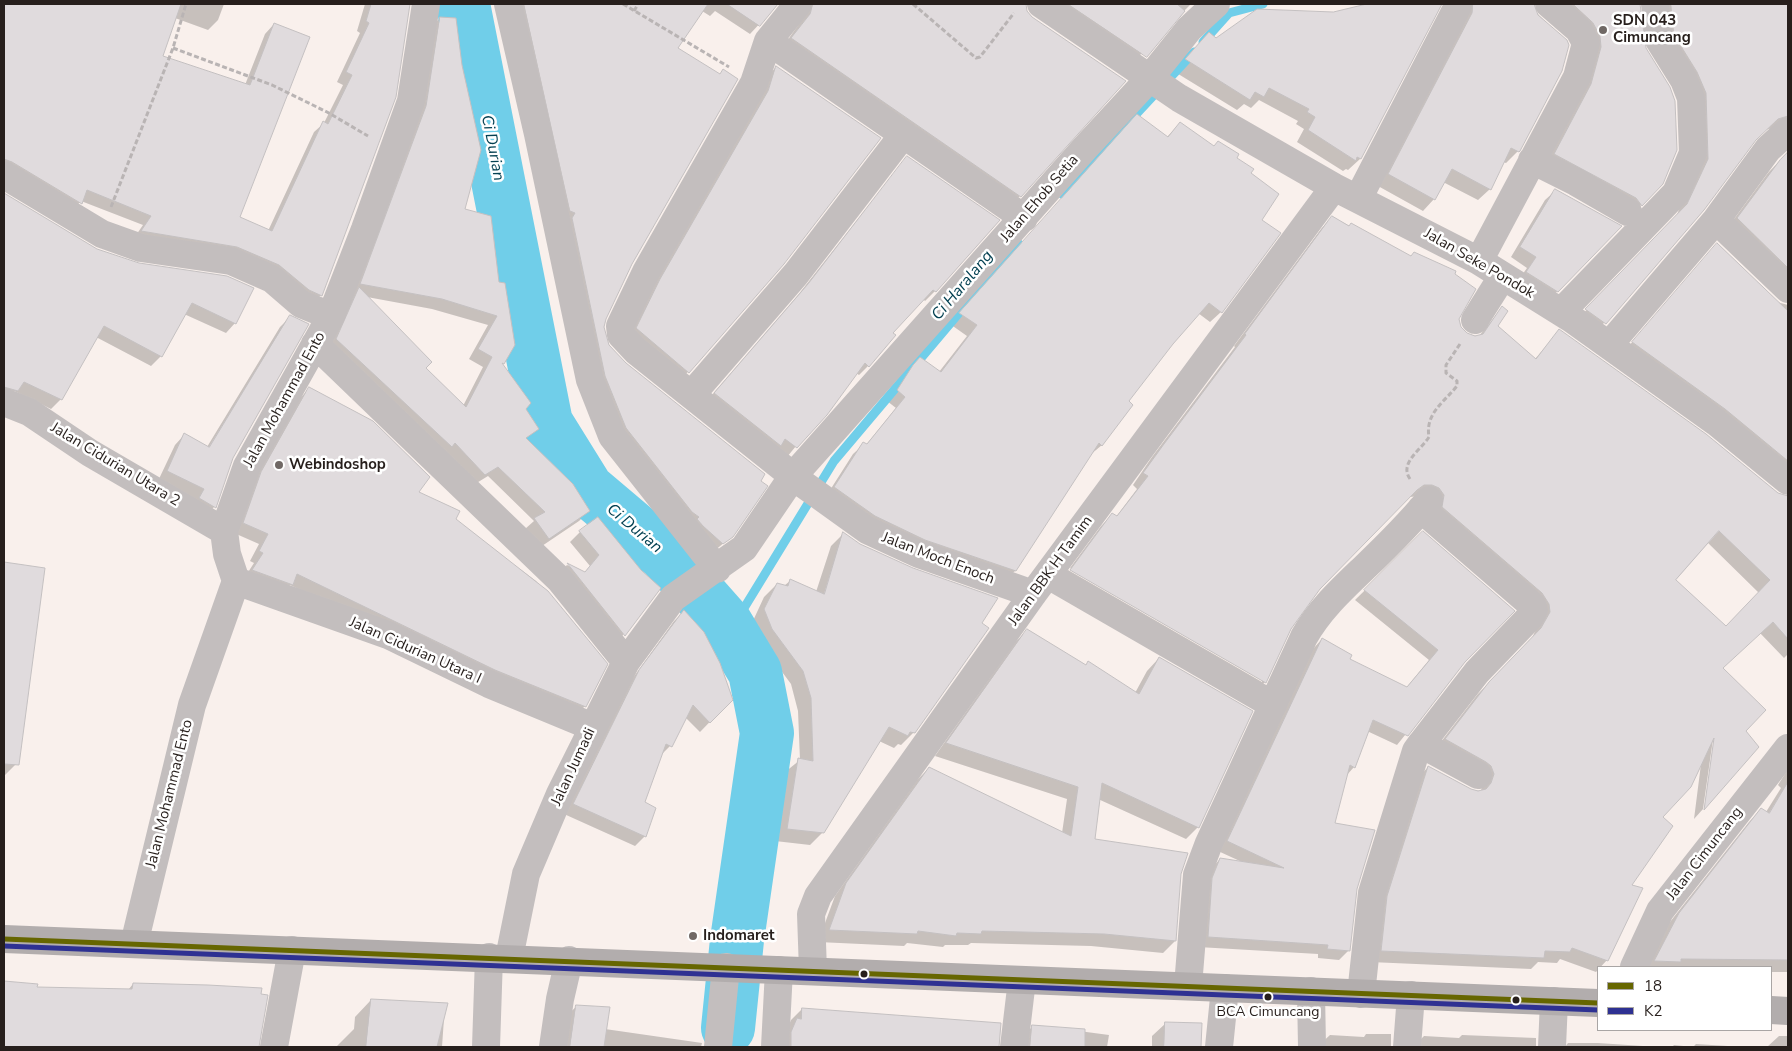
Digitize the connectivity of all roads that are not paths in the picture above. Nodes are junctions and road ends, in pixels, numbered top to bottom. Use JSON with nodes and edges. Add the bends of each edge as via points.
{"nodes":[{"id":1,"x":426,"y":4,"type":"edge"},
{"id":2,"x":508,"y":4,"type":"edge"},
{"id":3,"x":798,"y":4,"type":"edge"},
{"id":4,"x":1216,"y":4,"type":"edge"},
{"id":5,"x":1549,"y":4,"type":"edge"},
{"id":6,"x":1655,"y":4,"type":"edge"},
{"id":7,"x":1458,"y":6,"type":"dead end"},
{"id":8,"x":1028,"y":8,"type":"edge"},
{"id":9,"x":768,"y":41,"type":"junction"},
{"id":10,"x":1162,"y":87,"type":"junction"},
{"id":11,"x":1788,"y":131,"type":"edge"},
{"id":12,"x":904,"y":135,"type":"junction"},
{"id":13,"x":1532,"y":160,"type":"junction"},
{"id":14,"x":4,"y":175,"type":"edge"},
{"id":15,"x":1334,"y":187,"type":"junction"},
{"id":16,"x":1358,"y":199,"type":"junction"},
{"id":17,"x":1628,"y":212,"type":"dead end"},
{"id":18,"x":1024,"y":218,"type":"junction"},
{"id":19,"x":1716,"y":220,"type":"junction"},
{"id":20,"x":1478,"y":261,"type":"junction"},
{"id":21,"x":1502,"y":276,"type":"junction"},
{"id":22,"x":1788,"y":289,"type":"edge"},
{"id":23,"x":1561,"y":312,"type":"junction"},
{"id":24,"x":330,"y":316,"type":"junction"},
{"id":25,"x":1475,"y":320,"type":"road end"},
{"id":26,"x":315,"y":344,"type":"junction"},
{"id":27,"x":1608,"y":345,"type":"junction"},
{"id":28,"x":692,"y":394,"type":"junction"},
{"id":29,"x":4,"y":402,"type":"edge"},
{"id":30,"x":1788,"y":481,"type":"edge"},
{"id":31,"x":806,"y":486,"type":"junction"},
{"id":32,"x":224,"y":531,"type":"junction"},
{"id":33,"x":717,"y":569,"type":"junction"},
{"id":34,"x":236,"y":581,"type":"junction"},
{"id":35,"x":1041,"y":585,"type":"junction"},
{"id":36,"x":626,"y":662,"type":"junction"},
{"id":37,"x":1273,"y":705,"type":"junction"},
{"id":38,"x":593,"y":726,"type":"junction"},
{"id":39,"x":1421,"y":744,"type":"junction"},
{"id":40,"x":1788,"y":748,"type":"edge"},
{"id":41,"x":1478,"y":775,"type":"dead end"},
{"id":42,"x":4,"y":939,"type":"edge"},
{"id":43,"x":134,"y":944,"type":"junction"},
{"id":44,"x":292,"y":950,"type":"junction"},
{"id":45,"x":499,"y":957,"type":"junction"},
{"id":46,"x":569,"y":960,"type":"junction"},
{"id":47,"x":1634,"y":966,"type":"edge"},
{"id":48,"x":748,"y":968,"type":"junction"},
{"id":49,"x":813,"y":972,"type":"junction"},
{"id":50,"x":1022,"y":980,"type":"junction"},
{"id":51,"x":1188,"y":986,"type":"junction"},
{"id":52,"x":1225,"y":988,"type":"junction"},
{"id":53,"x":1311,"y":991,"type":"junction"},
{"id":54,"x":1362,"y":994,"type":"junction"},
{"id":55,"x":1411,"y":996,"type":"junction"},
{"id":56,"x":1554,"y":1001,"type":"junction"},
{"id":57,"x":1597,"y":1003,"type":"edge"},
{"id":58,"x":1772,"y":1010,"type":"edge"},
{"id":59,"x":1788,"y":1011,"type":"edge"},
{"id":60,"x":274,"y":1047,"type":"edge"},
{"id":61,"x":486,"y":1047,"type":"edge"},
{"id":62,"x":553,"y":1047,"type":"edge"},
{"id":63,"x":718,"y":1047,"type":"edge"},
{"id":64,"x":775,"y":1047,"type":"edge"},
{"id":65,"x":1014,"y":1047,"type":"edge"},
{"id":66,"x":1219,"y":1047,"type":"edge"},
{"id":67,"x":1312,"y":1047,"type":"edge"},
{"id":68,"x":1407,"y":1047,"type":"edge"},
{"id":69,"x":1552,"y":1047,"type":"edge"}],
"edges":[{"from":1,"to":24,"type":"street","name":"Jalan Mohammad Ento","via":[[411,101]]},
{"from":2,"to":33,"type":"street","via":[[596,397],[612,436]]},
{"from":3,"to":9,"type":"street"},
{"from":4,"to":10,"type":"street","name":"Jalan Ehob Setia","via":[[1189,29]]},
{"from":5,"to":13,"type":"street","via":[[1579,30],[1586,43],[1577,77]]},
{"from":6,"to":23,"type":"street","via":[[1659,40],[1684,80],[1691,98],[1693,153],[1676,193]]},
{"from":7,"to":16,"type":"street"},
{"from":8,"to":10,"type":"street","name":"Jalan Seke Pondok"},
{"from":9,"to":12,"type":"street"},
{"from":9,"to":28,"type":"street","name":"Jalan Moch Enoch","via":[[754,82],[646,272],[620,326],[621,335],[628,345]]},
{"from":10,"to":15,"type":"street","name":"Jalan Seke Pondok"},
{"from":10,"to":18,"type":"street","name":"Jalan Ehob Setia"},
{"from":11,"to":19,"type":"street","via":[[1768,149]]},
{"from":12,"to":18,"type":"street"},
{"from":12,"to":28,"type":"street","via":[[796,274]]},
{"from":13,"to":17,"type":"street"},
{"from":13,"to":20,"type":"street"},
{"from":14,"to":24,"type":"street","via":[[102,234],[141,248],[231,261],[272,279],[301,304]]},
{"from":15,"to":16,"type":"street","name":"Jalan Seke Pondok"},
{"from":15,"to":35,"type":"street","name":"Jalan BBK H Tamim"},
{"from":16,"to":20,"type":"street","name":"Jalan Seke Pondok"},
{"from":18,"to":31,"type":"street","name":"Jalan Ehob Setia"},
{"from":19,"to":22,"type":"street"},
{"from":19,"to":27,"type":"street"},
{"from":20,"to":21,"type":"street","name":"Jalan Seke Pondok"},
{"from":21,"to":23,"type":"street","name":"Jalan Seke Pondok"},
{"from":21,"to":25,"type":"street"},
{"from":23,"to":27,"type":"street","name":"Jalan Seke Pondok"},
{"from":24,"to":26,"type":"street","name":"Jalan Mohammad Ento"},
{"from":26,"to":32,"type":"street","name":"Jalan Mohammad Ento","via":[[257,445]]},
{"from":26,"to":36,"type":"street","via":[[560,580]]},
{"from":27,"to":30,"type":"street","name":"Jalan Seke Pondok","via":[[1716,422]]},
{"from":28,"to":31,"type":"street","name":"Jalan Moch Enoch"},
{"from":29,"to":32,"type":"street","name":"Jalan Cidurian Utara 2","via":[[30,412],[90,453]]},
{"from":31,"to":33,"type":"street","name":"Jalan Ehob Setia","via":[[744,548]]},
{"from":31,"to":35,"type":"street","name":"Jalan Moch Enoch","via":[[867,530],[919,554]]},
{"from":32,"to":34,"type":"street","name":"Jalan Mohammad Ento"},
{"from":33,"to":36,"type":"street","name":"Jalan Jumadi","via":[[673,598]]},
{"from":34,"to":38,"type":"street","name":"Jalan Cidurian Utara I","via":[[388,635],[489,684]]},
{"from":34,"to":43,"type":"street","name":"Jalan Mohammad Ento","via":[[192,705]]},
{"from":35,"to":37,"type":"street","name":"Jalan Moch Enoch"},
{"from":35,"to":49,"type":"street","name":"Jalan BBK H Tamim","via":[[818,896],[811,914]]},
{"from":36,"to":38,"type":"street","name":"Jalan Jumadi"},
{"from":37,"to":39,"type":"street","via":[[1312,623],[1425,505],[1534,610],[1477,672]]},
{"from":37,"to":51,"type":"street","via":[[1198,875]]},
{"from":38,"to":45,"type":"street","name":"Jalan Jumadi","via":[[526,874]]},
{"from":39,"to":41,"type":"street"},
{"from":39,"to":54,"type":"street","via":[[1402,793],[1372,893]]},
{"from":40,"to":47,"type":"street","name":"Jalan Cimuncang","via":[[1660,911]]},
{"from":42,"to":43,"type":"main road"},
{"from":43,"to":44,"type":"main road"},
{"from":44,"to":45,"type":"main road"},
{"from":44,"to":60,"type":"street"},
{"from":45,"to":46,"type":"main road"},
{"from":45,"to":61,"type":"street","name":"Jalan Jumadi"},
{"from":46,"to":48,"type":"main road"},
{"from":46,"to":62,"type":"street"},
{"from":48,"to":49,"type":"main road"},
{"from":48,"to":63,"type":"street"},
{"from":48,"to":64,"type":"street"},
{"from":49,"to":50,"type":"main road"},
{"from":50,"to":51,"type":"main road"},
{"from":50,"to":65,"type":"street"},
{"from":51,"to":52,"type":"main road"},
{"from":52,"to":53,"type":"main road"},
{"from":52,"to":66,"type":"street"},
{"from":53,"to":54,"type":"main road"},
{"from":53,"to":67,"type":"street"},
{"from":54,"to":55,"type":"main road"},
{"from":55,"to":56,"type":"main road"},
{"from":55,"to":68,"type":"street"},
{"from":56,"to":57,"type":"main road"},
{"from":56,"to":69,"type":"street"},
{"from":58,"to":59,"type":"main road"}]}
